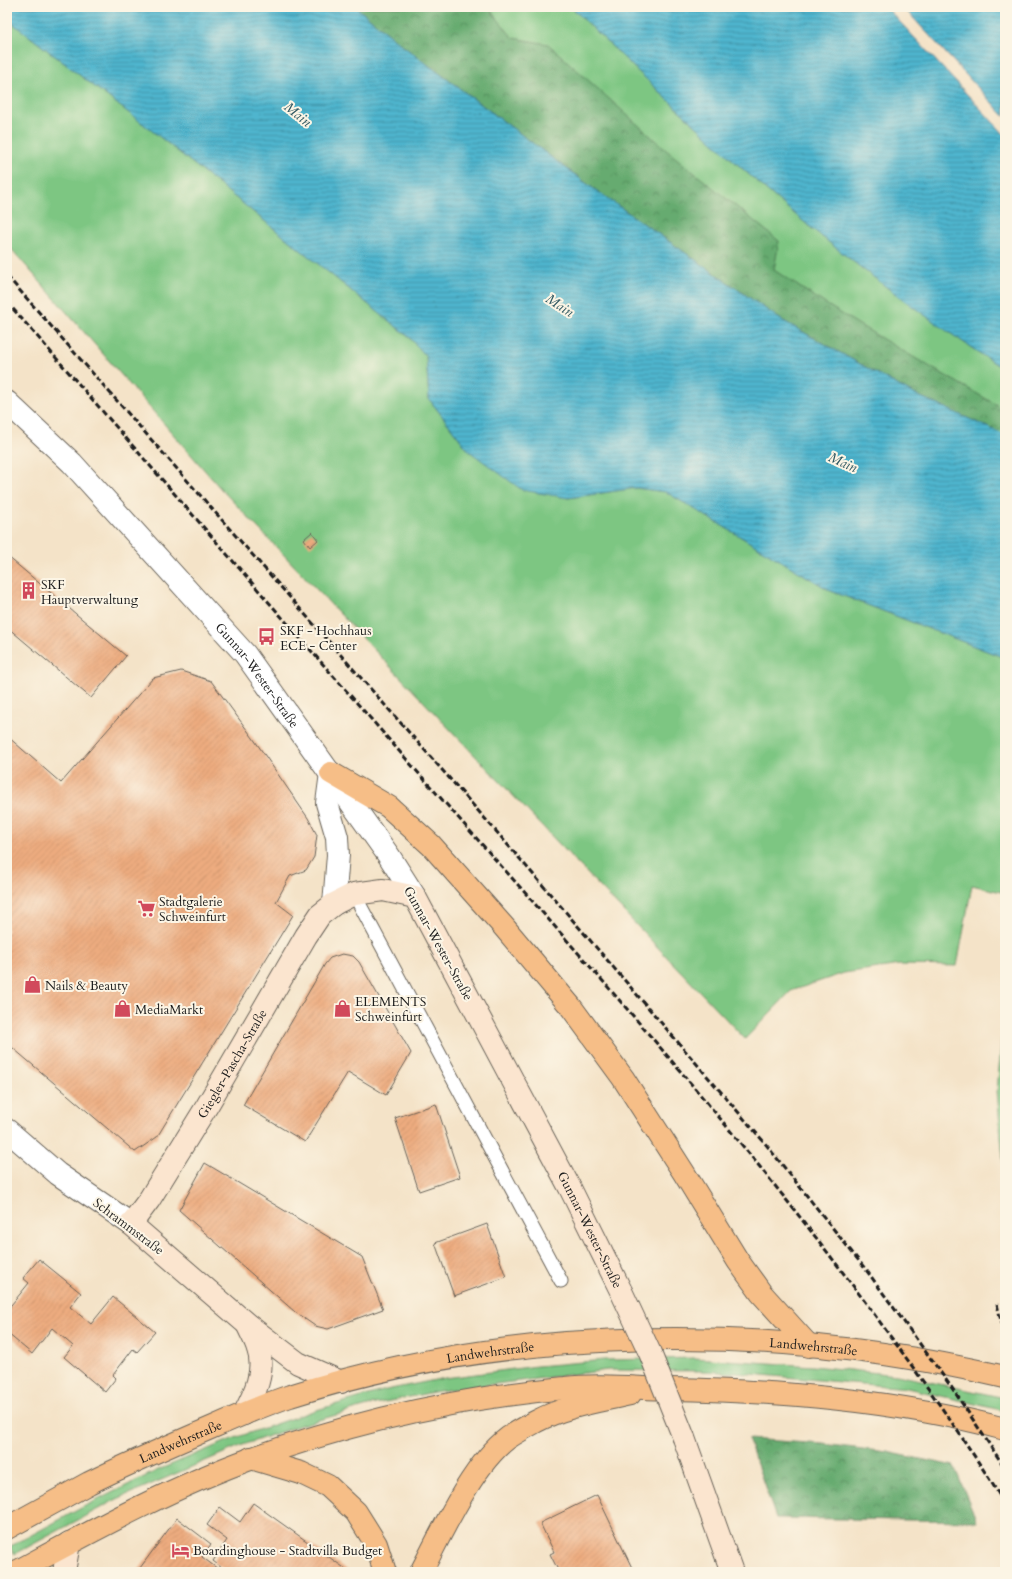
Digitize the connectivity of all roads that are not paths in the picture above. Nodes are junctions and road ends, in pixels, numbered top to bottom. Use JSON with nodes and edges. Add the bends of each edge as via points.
{"nodes":[{"id":1,"x":7,"y":402,"type":"edge"},
{"id":2,"x":331,"y":773,"type":"junction"},
{"id":3,"x":354,"y":894,"type":"junction"},
{"id":4,"x":415,"y":897,"type":"junction"},
{"id":5,"x":334,"y":904,"type":"junction"},
{"id":6,"x":7,"y":1130,"type":"edge"},
{"id":7,"x":131,"y":1224,"type":"junction"},
{"id":8,"x":561,"y":1281,"type":"dead end"},
{"id":9,"x":248,"y":1325,"type":"junction"},
{"id":10,"x":808,"y":1346,"type":"junction"},
{"id":11,"x":1005,"y":1377,"type":"edge"},
{"id":12,"x":341,"y":1382,"type":"junction"},
{"id":13,"x":655,"y":1388,"type":"junction"},
{"id":14,"x":244,"y":1414,"type":"junction"},
{"id":15,"x":1005,"y":1429,"type":"edge"},
{"id":16,"x":251,"y":1458,"type":"junction"},
{"id":17,"x":7,"y":1528,"type":"edge"},
{"id":18,"x":69,"y":1543,"type":"junction"},
{"id":19,"x":16,"y":1572,"type":"edge"},
{"id":20,"x":64,"y":1572,"type":"edge"},
{"id":21,"x":385,"y":1572,"type":"edge"},
{"id":22,"x":421,"y":1572,"type":"edge"},
{"id":23,"x":732,"y":1572,"type":"edge"}],
"edges":[{"from":1,"to":2,"type":"street","name":"Gunnar-Wester-Straße","via":[[72,463],[245,654]]},
{"from":2,"to":4,"type":"street","name":"Gunnar-Wester-Straße"},
{"from":2,"to":5,"type":"street","via":[[327,803],[337,837],[338,855]]},
{"from":2,"to":10,"type":"main road","via":[[388,807],[431,845],[504,927],[561,996],[623,1078],[738,1261],[761,1293]]},
{"from":3,"to":4,"type":"street","name":"Giegler-Pascha-Straße","via":[[382,890]]},
{"from":3,"to":5,"type":"street","name":"Giegler-Pascha-Straße"},
{"from":3,"to":8,"type":"lane"},
{"from":4,"to":23,"type":"street","name":"Gunnar-Wester-Straße","bridge":true,"via":[[570,1188],[621,1291],[650,1353],[684,1438]]},
{"from":5,"to":7,"type":"street","name":"Giegler-Pascha-Straße","via":[[320,915],[306,936],[149,1200]]},
{"from":6,"to":7,"type":"street","name":"Schrammstraße","via":[[58,1174]]},
{"from":7,"to":9,"type":"street","name":"Schrammstraße"},
{"from":9,"to":12,"type":"street","name":"Schrammstraße","via":[[298,1363]]},
{"from":9,"to":14,"type":"street","name":"Schrammstraße","via":[[259,1350],[260,1374],[254,1395]]},
{"from":10,"to":11,"type":"main road","name":"Landwehrstraße","via":[[858,1350],[946,1364]]},
{"from":10,"to":12,"type":"main road","name":"Landwehrstraße","via":[[658,1338],[570,1342],[493,1351],[408,1366]]},
{"from":12,"to":14,"type":"main road","name":"Landwehrstraße","via":[[289,1396]]},
{"from":13,"to":15,"type":"main road","via":[[745,1390],[847,1400],[917,1410]]},
{"from":13,"to":16,"type":"main road","via":[[610,1385],[567,1387],[492,1396],[333,1432]]},
{"from":13,"to":22,"type":"main road","via":[[570,1409],[538,1420],[508,1439],[486,1461],[460,1499]]},
{"from":14,"to":17,"type":"main road","name":"Landwehrstraße","via":[[165,1447]]},
{"from":16,"to":18,"type":"main road","via":[[162,1495]]},
{"from":16,"to":21,"type":"main road","via":[[301,1473],[328,1486],[356,1512],[376,1544]]},
{"from":18,"to":19,"type":"main road"},
{"from":18,"to":20,"type":"street"}]}
